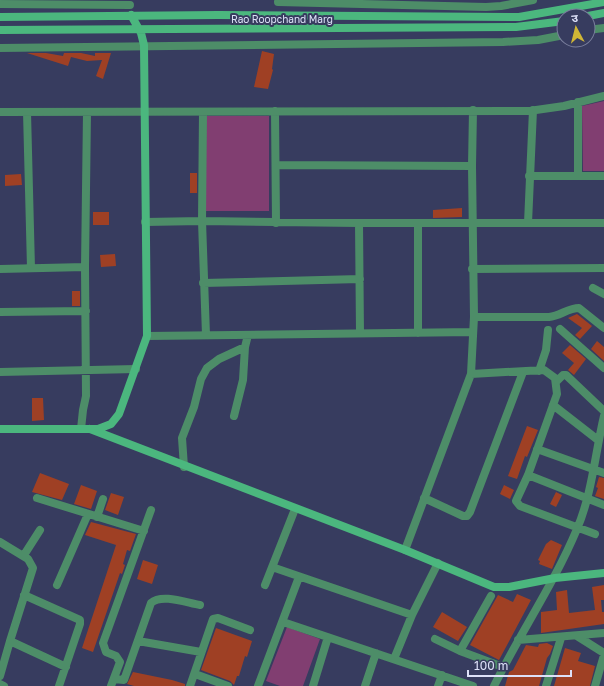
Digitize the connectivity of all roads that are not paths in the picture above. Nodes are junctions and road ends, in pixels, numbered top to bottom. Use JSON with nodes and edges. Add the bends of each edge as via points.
{"nodes":[{"id":1,"x":533,"y":0,"type":"edge"},
{"id":2,"x":278,"y":1,"type":"edge"},
{"id":3,"x":294,"y":1,"type":"edge"},
{"id":4,"x":130,"y":2,"type":"edge"},
{"id":5,"x":421,"y":2,"type":"edge"},
{"id":6,"x":604,"y":2,"type":"edge"},
{"id":7,"x":0,"y":4,"type":"edge"},
{"id":8,"x":131,"y":15,"type":"junction"},
{"id":9,"x":278,"y":16,"type":"junction"},
{"id":10,"x":295,"y":16,"type":"junction"},
{"id":11,"x":417,"y":16,"type":"junction"},
{"id":12,"x":0,"y":17,"type":"edge"},
{"id":13,"x":556,"y":22,"type":"edge"},
{"id":14,"x":139,"y":29,"type":"junction"},
{"id":15,"x":0,"y":30,"type":"edge"},
{"id":16,"x":556,"y":37,"type":"edge"},
{"id":17,"x":144,"y":45,"type":"junction"},
{"id":18,"x":0,"y":48,"type":"edge"},
{"id":19,"x":604,"y":96,"type":"edge"},
{"id":20,"x":578,"y":102,"type":"junction"},
{"id":21,"x":474,"y":110,"type":"junction"},
{"id":22,"x":534,"y":110,"type":"junction"},
{"id":23,"x":146,"y":111,"type":"junction"},
{"id":24,"x":275,"y":111,"type":"junction"},
{"id":25,"x":0,"y":112,"type":"edge"},
{"id":26,"x":27,"y":112,"type":"junction"},
{"id":27,"x":87,"y":112,"type":"junction"},
{"id":28,"x":203,"y":112,"type":"junction"},
{"id":29,"x":276,"y":165,"type":"junction"},
{"id":30,"x":472,"y":166,"type":"junction"},
{"id":31,"x":529,"y":176,"type":"junction"},
{"id":32,"x":578,"y":176,"type":"junction"},
{"id":33,"x":604,"y":176,"type":"edge"},
{"id":34,"x":202,"y":221,"type":"junction"},
{"id":35,"x":145,"y":222,"type":"junction"},
{"id":36,"x":276,"y":223,"type":"junction"},
{"id":37,"x":359,"y":223,"type":"junction"},
{"id":38,"x":418,"y":223,"type":"junction"},
{"id":39,"x":473,"y":223,"type":"junction"},
{"id":40,"x":528,"y":223,"type":"junction"},
{"id":41,"x":604,"y":223,"type":"edge"},
{"id":42,"x":85,"y":267,"type":"junction"},
{"id":43,"x":31,"y":268,"type":"junction"},
{"id":44,"x":604,"y":268,"type":"edge"},
{"id":45,"x":0,"y":269,"type":"edge"},
{"id":46,"x":472,"y":269,"type":"junction"},
{"id":47,"x":360,"y":279,"type":"junction"},
{"id":48,"x":203,"y":284,"type":"junction"},
{"id":49,"x":593,"y":288,"type":"dead end"},
{"id":50,"x":604,"y":294,"type":"edge"},
{"id":51,"x":86,"y":311,"type":"junction"},
{"id":52,"x":0,"y":312,"type":"edge"},
{"id":53,"x":474,"y":317,"type":"junction"},
{"id":54,"x":604,"y":328,"type":"edge"},
{"id":55,"x":560,"y":329,"type":"dead end"},
{"id":56,"x":548,"y":330,"type":"dead end"},
{"id":57,"x":473,"y":332,"type":"junction"},
{"id":58,"x":360,"y":333,"type":"junction"},
{"id":59,"x":418,"y":333,"type":"junction"},
{"id":60,"x":206,"y":335,"type":"junction"},
{"id":61,"x":248,"y":335,"type":"junction"},
{"id":62,"x":147,"y":336,"type":"junction"},
{"id":63,"x":244,"y":347,"type":"junction"},
{"id":64,"x":604,"y":368,"type":"edge"},
{"id":65,"x":136,"y":369,"type":"junction"},
{"id":66,"x":86,"y":371,"type":"junction"},
{"id":67,"x":539,"y":371,"type":"junction"},
{"id":68,"x":0,"y":372,"type":"edge"},
{"id":69,"x":523,"y":372,"type":"junction"},
{"id":70,"x":471,"y":374,"type":"junction"},
{"id":71,"x":556,"y":382,"type":"junction"},
{"id":72,"x":553,"y":405,"type":"junction"},
{"id":73,"x":604,"y":410,"type":"edge"},
{"id":74,"x":234,"y":416,"type":"dead end"},
{"id":75,"x":604,"y":416,"type":"edge"},
{"id":76,"x":603,"y":428,"type":"edge"},
{"id":77,"x":0,"y":429,"type":"edge"},
{"id":78,"x":86,"y":430,"type":"junction"},
{"id":79,"x":598,"y":440,"type":"junction"},
{"id":80,"x":537,"y":449,"type":"junction"},
{"id":81,"x":184,"y":467,"type":"junction"},
{"id":82,"x":594,"y":470,"type":"junction"},
{"id":83,"x":604,"y":473,"type":"edge"},
{"id":84,"x":528,"y":475,"type":"junction"},
{"id":85,"x":37,"y":498,"type":"dead end"},
{"id":86,"x":424,"y":498,"type":"junction"},
{"id":87,"x":586,"y":498,"type":"junction"},
{"id":88,"x":103,"y":499,"type":"dead end"},
{"id":89,"x":604,"y":505,"type":"edge"},
{"id":90,"x":295,"y":509,"type":"junction"},
{"id":91,"x":151,"y":510,"type":"dead end"},
{"id":92,"x":88,"y":514,"type":"junction"},
{"id":93,"x":97,"y":517,"type":"junction"},
{"id":94,"x":578,"y":528,"type":"junction"},
{"id":95,"x":40,"y":530,"type":"dead end"},
{"id":96,"x":144,"y":531,"type":"junction"},
{"id":97,"x":595,"y":534,"type":"dead end"},
{"id":98,"x":0,"y":542,"type":"edge"},
{"id":99,"x":405,"y":550,"type":"junction"},
{"id":100,"x":24,"y":556,"type":"junction"},
{"id":101,"x":438,"y":563,"type":"junction"},
{"id":102,"x":272,"y":567,"type":"junction"},
{"id":103,"x":604,"y":573,"type":"edge"},
{"id":104,"x":299,"y":577,"type":"junction"},
{"id":105,"x":555,"y":578,"type":"junction"},
{"id":106,"x":57,"y":584,"type":"dead end"},
{"id":107,"x":265,"y":585,"type":"dead end"},
{"id":108,"x":24,"y":595,"type":"junction"},
{"id":109,"x":491,"y":596,"type":"dead end"},
{"id":110,"x":200,"y":606,"type":"dead end"},
{"id":111,"x":412,"y":615,"type":"junction"},
{"id":112,"x":283,"y":622,"type":"junction"},
{"id":113,"x":250,"y":630,"type":"dead end"},
{"id":114,"x":604,"y":633,"type":"edge"},
{"id":115,"x":577,"y":636,"type":"junction"},
{"id":116,"x":328,"y":637,"type":"junction"},
{"id":117,"x":561,"y":638,"type":"junction"},
{"id":118,"x":435,"y":639,"type":"dead end"},
{"id":119,"x":518,"y":640,"type":"junction"},
{"id":120,"x":10,"y":641,"type":"junction"},
{"id":121,"x":138,"y":641,"type":"junction"},
{"id":122,"x":460,"y":651,"type":"junction"},
{"id":123,"x":201,"y":652,"type":"junction"},
{"id":124,"x":376,"y":653,"type":"junction"},
{"id":125,"x":604,"y":654,"type":"edge"},
{"id":126,"x":119,"y":659,"type":"junction"},
{"id":127,"x":132,"y":659,"type":"junction"},
{"id":128,"x":394,"y":659,"type":"junction"},
{"id":129,"x":66,"y":667,"type":"junction"},
{"id":130,"x":503,"y":668,"type":"junction"},
{"id":131,"x":195,"y":674,"type":"junction"},
{"id":132,"x":442,"y":675,"type":"junction"},
{"id":133,"x":0,"y":676,"type":"edge"},
{"id":134,"x":113,"y":682,"type":"edge"},
{"id":135,"x":124,"y":683,"type":"edge"},
{"id":136,"x":0,"y":684,"type":"edge"},
{"id":137,"x":4,"y":686,"type":"edge"},
{"id":138,"x":59,"y":686,"type":"edge"},
{"id":139,"x":190,"y":686,"type":"edge"},
{"id":140,"x":228,"y":686,"type":"edge"},
{"id":141,"x":259,"y":686,"type":"edge"},
{"id":142,"x":312,"y":686,"type":"edge"},
{"id":143,"x":365,"y":686,"type":"edge"},
{"id":144,"x":438,"y":686,"type":"edge"},
{"id":145,"x":473,"y":686,"type":"edge"},
{"id":146,"x":494,"y":686,"type":"edge"},
{"id":147,"x":546,"y":686,"type":"edge"},
{"id":148,"x":595,"y":686,"type":"edge"}],
"edges":[{"from":1,"to":5,"type":"street","via":[[494,6]]},
{"from":2,"to":3,"type":"street"},
{"from":2,"to":9,"type":"street"},
{"from":3,"to":5,"type":"street"},
{"from":3,"to":10,"type":"street"},
{"from":4,"to":7,"type":"street"},
{"from":4,"to":8,"type":"street"},
{"from":5,"to":11,"type":"street"},
{"from":6,"to":11,"type":"main road","name":"Rao Roopchand Marg","via":[[519,17]]},
{"from":8,"to":9,"type":"main road","name":"Rao Roopchand Marg"},
{"from":8,"to":12,"type":"main road","name":"Rao Roopchand Marg"},
{"from":8,"to":14,"type":"main road"},
{"from":9,"to":10,"type":"main road","name":"Rao Roopchand Marg"},
{"from":10,"to":11,"type":"main road","name":"Rao Roopchand Marg"},
{"from":13,"to":14,"type":"main road","name":"Rao Roopchand Marg","via":[[516,27]]},
{"from":14,"to":15,"type":"main road","name":"Rao Roopchand Marg"},
{"from":14,"to":17,"type":"main road"},
{"from":16,"to":17,"type":"street","via":[[509,42]]},
{"from":17,"to":18,"type":"street"},
{"from":17,"to":23,"type":"main road"},
{"from":19,"to":20,"type":"street"},
{"from":20,"to":22,"type":"street"},
{"from":20,"to":32,"type":"street"},
{"from":21,"to":22,"type":"street"},
{"from":21,"to":24,"type":"street"},
{"from":21,"to":30,"type":"street"},
{"from":22,"to":31,"type":"street"},
{"from":23,"to":27,"type":"street"},
{"from":23,"to":28,"type":"street"},
{"from":23,"to":35,"type":"main road"},
{"from":24,"to":28,"type":"street"},
{"from":24,"to":29,"type":"street"},
{"from":25,"to":26,"type":"street"},
{"from":26,"to":27,"type":"street"},
{"from":26,"to":43,"type":"street"},
{"from":27,"to":42,"type":"street"},
{"from":28,"to":34,"type":"street"},
{"from":29,"to":30,"type":"street"},
{"from":29,"to":36,"type":"street"},
{"from":30,"to":39,"type":"street"},
{"from":31,"to":32,"type":"street"},
{"from":31,"to":40,"type":"street"},
{"from":32,"to":33,"type":"street"},
{"from":34,"to":35,"type":"street"},
{"from":34,"to":36,"type":"street"},
{"from":34,"to":48,"type":"street"},
{"from":35,"to":62,"type":"main road"},
{"from":36,"to":37,"type":"street"},
{"from":37,"to":38,"type":"street"},
{"from":37,"to":47,"type":"street"},
{"from":38,"to":39,"type":"street"},
{"from":38,"to":59,"type":"street"},
{"from":39,"to":40,"type":"street"},
{"from":39,"to":46,"type":"street"},
{"from":40,"to":41,"type":"street"},
{"from":42,"to":43,"type":"street"},
{"from":42,"to":51,"type":"street"},
{"from":43,"to":45,"type":"street"},
{"from":44,"to":46,"type":"street"},
{"from":46,"to":53,"type":"street"},
{"from":47,"to":48,"type":"street"},
{"from":47,"to":58,"type":"street"},
{"from":48,"to":60,"type":"street"},
{"from":49,"to":50,"type":"street"},
{"from":51,"to":52,"type":"street"},
{"from":51,"to":66,"type":"street"},
{"from":53,"to":54,"type":"street","via":[[549,318],[579,308]]},
{"from":53,"to":57,"type":"street"},
{"from":55,"to":64,"type":"street"},
{"from":56,"to":67,"type":"street","via":[[546,350]]},
{"from":57,"to":59,"type":"street"},
{"from":57,"to":70,"type":"street"},
{"from":58,"to":59,"type":"street"},
{"from":58,"to":61,"type":"street"},
{"from":60,"to":61,"type":"street"},
{"from":60,"to":62,"type":"street"},
{"from":61,"to":63,"type":"street"},
{"from":62,"to":65,"type":"main road"},
{"from":63,"to":74,"type":"street","via":[[243,380]]},
{"from":63,"to":81,"type":"street","via":[[219,358],[207,368],[201,379],[182,438]]},
{"from":65,"to":66,"type":"street"},
{"from":65,"to":78,"type":"main road","via":[[115,420],[105,427]]},
{"from":66,"to":68,"type":"street"},
{"from":66,"to":78,"type":"street","via":[[83,410]]},
{"from":67,"to":69,"type":"street"},
{"from":67,"to":71,"type":"street","via":[[550,372]]},
{"from":69,"to":70,"type":"street"},
{"from":69,"to":86,"type":"street","via":[[467,516]]},
{"from":70,"to":86,"type":"street"},
{"from":71,"to":72,"type":"street","via":[[557,394]]},
{"from":71,"to":73,"type":"street","via":[[566,375]]},
{"from":72,"to":79,"type":"street"},
{"from":72,"to":80,"type":"street"},
{"from":75,"to":76,"type":"street"},
{"from":76,"to":79,"type":"street"},
{"from":77,"to":78,"type":"main road"},
{"from":78,"to":81,"type":"main road"},
{"from":79,"to":82,"type":"street"},
{"from":80,"to":82,"type":"street"},
{"from":80,"to":84,"type":"street"},
{"from":81,"to":90,"type":"main road"},
{"from":82,"to":83,"type":"street"},
{"from":82,"to":87,"type":"street"},
{"from":84,"to":87,"type":"street"},
{"from":84,"to":94,"type":"street","via":[[516,498],[517,504]]},
{"from":85,"to":92,"type":"street"},
{"from":86,"to":99,"type":"street"},
{"from":87,"to":89,"type":"street"},
{"from":87,"to":94,"type":"street"},
{"from":88,"to":93,"type":"street"},
{"from":90,"to":99,"type":"main road"},
{"from":90,"to":102,"type":"street"},
{"from":91,"to":96,"type":"street"},
{"from":92,"to":93,"type":"street"},
{"from":92,"to":106,"type":"street"},
{"from":93,"to":96,"type":"street"},
{"from":94,"to":97,"type":"street"},
{"from":94,"to":105,"type":"street"},
{"from":95,"to":100,"type":"street"},
{"from":96,"to":126,"type":"street","via":[[103,643],[106,652]]},
{"from":98,"to":100,"type":"street"},
{"from":99,"to":101,"type":"main road"},
{"from":100,"to":108,"type":"street","via":[[33,568]]},
{"from":101,"to":105,"type":"main road","via":[[498,588]]},
{"from":101,"to":111,"type":"street"},
{"from":102,"to":104,"type":"street"},
{"from":102,"to":107,"type":"street"},
{"from":103,"to":105,"type":"main road"},
{"from":104,"to":111,"type":"street"},
{"from":104,"to":112,"type":"street"},
{"from":105,"to":119,"type":"street"},
{"from":108,"to":120,"type":"street"},
{"from":108,"to":129,"type":"street","via":[[80,620]]},
{"from":109,"to":122,"type":"street"},
{"from":110,"to":121,"type":"street","via":[[156,599],[151,603]]},
{"from":111,"to":128,"type":"street"},
{"from":112,"to":116,"type":"street"},
{"from":112,"to":141,"type":"street"},
{"from":113,"to":123,"type":"street","via":[[215,618],[210,622]]},
{"from":114,"to":115,"type":"street"},
{"from":115,"to":117,"type":"street"},
{"from":115,"to":125,"type":"street"},
{"from":116,"to":124,"type":"street"},
{"from":116,"to":142,"type":"street"},
{"from":117,"to":119,"type":"street"},
{"from":117,"to":147,"type":"street"},
{"from":118,"to":122,"type":"street"},
{"from":119,"to":130,"type":"street"},
{"from":120,"to":129,"type":"street"},
{"from":120,"to":133,"type":"street"},
{"from":121,"to":123,"type":"street"},
{"from":121,"to":127,"type":"street"},
{"from":122,"to":130,"type":"street"},
{"from":123,"to":131,"type":"street"},
{"from":124,"to":128,"type":"street"},
{"from":124,"to":143,"type":"street"},
{"from":125,"to":148,"type":"street"},
{"from":126,"to":127,"type":"street"},
{"from":126,"to":134,"type":"street"},
{"from":127,"to":135,"type":"street"},
{"from":128,"to":132,"type":"street"},
{"from":129,"to":138,"type":"street"},
{"from":130,"to":146,"type":"street"},
{"from":131,"to":139,"type":"street"},
{"from":131,"to":140,"type":"street"},
{"from":132,"to":144,"type":"street"},
{"from":132,"to":145,"type":"street"},
{"from":134,"to":135,"type":"street"},
{"from":136,"to":137,"type":"street"}]}
